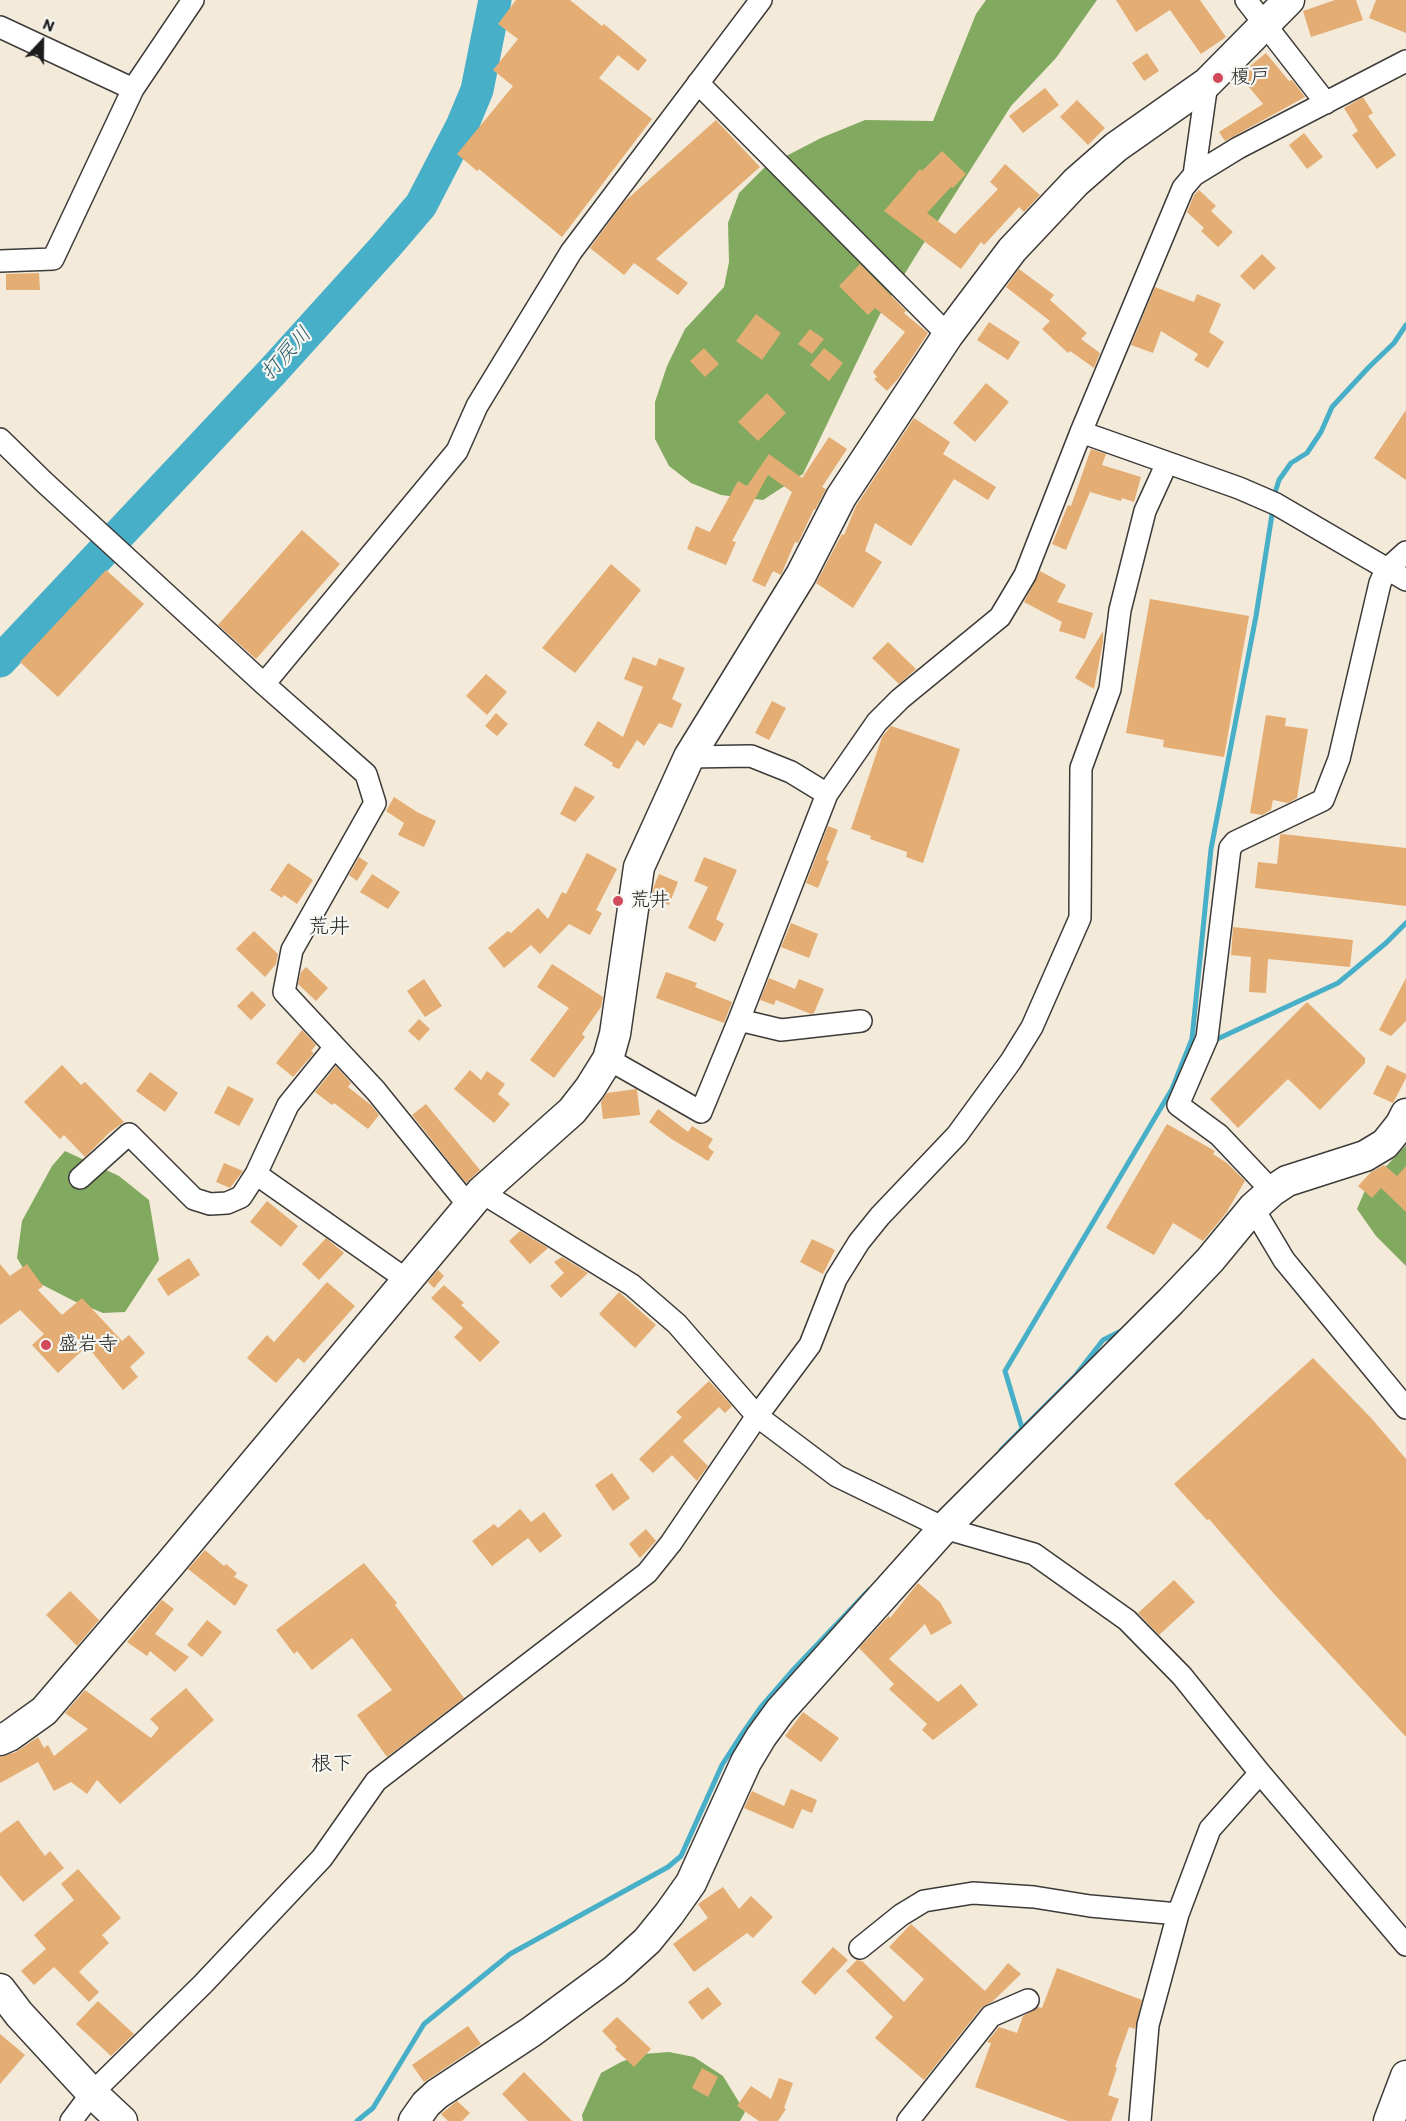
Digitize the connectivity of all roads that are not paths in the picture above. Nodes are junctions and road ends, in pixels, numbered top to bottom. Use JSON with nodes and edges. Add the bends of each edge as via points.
{"nodes":[{"id":1,"x":193,"y":0,"type":"edge"},
{"id":2,"x":761,"y":0,"type":"edge"},
{"id":3,"x":1246,"y":0,"type":"edge"},
{"id":4,"x":1289,"y":0,"type":"edge"},
{"id":5,"x":1266,"y":23,"type":"junction"},
{"id":6,"x":0,"y":27,"type":"edge"},
{"id":7,"x":1406,"y":61,"type":"edge"},
{"id":8,"x":1207,"y":82,"type":"junction"},
{"id":9,"x":698,"y":83,"type":"junction"},
{"id":10,"x":133,"y":89,"type":"junction"},
{"id":11,"x":1326,"y":103,"type":"junction"},
{"id":12,"x":1194,"y":175,"type":"junction"},
{"id":13,"x":0,"y":261,"type":"edge"},
{"id":14,"x":948,"y":335,"type":"junction"},
{"id":15,"x":1081,"y":432,"type":"junction"},
{"id":16,"x":0,"y":439,"type":"edge"},
{"id":17,"x":1167,"y":463,"type":"junction"},
{"id":18,"x":1406,"y":552,"type":"edge"},
{"id":19,"x":1386,"y":570,"type":"junction"},
{"id":20,"x":1406,"y":580,"type":"edge"},
{"id":21,"x":264,"y":684,"type":"junction"},
{"id":22,"x":689,"y":757,"type":"junction"},
{"id":23,"x":827,"y":794,"type":"junction"},
{"id":24,"x":739,"y":1020,"type":"junction"},
{"id":25,"x":861,"y":1021,"type":"dead end"},
{"id":26,"x":335,"y":1047,"type":"junction"},
{"id":27,"x":608,"y":1059,"type":"junction"},
{"id":28,"x":1406,"y":1114,"type":"edge"},
{"id":29,"x":256,"y":1174,"type":"junction"},
{"id":30,"x":80,"y":1178,"type":"dead end"},
{"id":31,"x":475,"y":1199,"type":"junction"},
{"id":32,"x":1262,"y":1199,"type":"junction"},
{"id":33,"x":407,"y":1280,"type":"junction"},
{"id":34,"x":1406,"y":1408,"type":"edge"},
{"id":35,"x":757,"y":1416,"type":"junction"},
{"id":36,"x":945,"y":1528,"type":"junction"},
{"id":37,"x":0,"y":1740,"type":"edge"},
{"id":38,"x":1260,"y":1773,"type":"junction"},
{"id":39,"x":1178,"y":1914,"type":"junction"},
{"id":40,"x":1406,"y":1946,"type":"edge"},
{"id":41,"x":860,"y":1948,"type":"dead end"},
{"id":42,"x":0,"y":1989,"type":"edge"},
{"id":43,"x":1028,"y":2000,"type":"dead end"},
{"id":44,"x":1406,"y":2076,"type":"edge"},
{"id":45,"x":92,"y":2093,"type":"junction"},
{"id":46,"x":71,"y":2121,"type":"edge"},
{"id":47,"x":122,"y":2121,"type":"edge"},
{"id":48,"x":414,"y":2121,"type":"edge"},
{"id":49,"x":908,"y":2121,"type":"edge"},
{"id":50,"x":1140,"y":2121,"type":"edge"},
{"id":51,"x":1389,"y":2121,"type":"edge"}],
"edges":[{"from":1,"to":10,"type":"street"},
{"from":2,"to":9,"type":"street"},
{"from":3,"to":5,"type":"street"},
{"from":4,"to":5,"type":"street"},
{"from":5,"to":8,"type":"street"},
{"from":5,"to":11,"type":"street"},
{"from":6,"to":10,"type":"street"},
{"from":7,"to":11,"type":"street"},
{"from":8,"to":12,"type":"street"},
{"from":8,"to":14,"type":"street","via":[[1116,147],[1076,182],[1012,250]]},
{"from":9,"to":14,"type":"street"},
{"from":9,"to":21,"type":"street","via":[[571,252],[477,406],[457,451]]},
{"from":10,"to":13,"type":"street","via":[[53,259]]},
{"from":11,"to":12,"type":"street"},
{"from":12,"to":15,"type":"street","via":[[1183,188]]},
{"from":14,"to":22,"type":"street","via":[[841,497],[801,575]]},
{"from":15,"to":17,"type":"street"},
{"from":15,"to":23,"type":"street","via":[[1025,575],[1000,617],[877,722]]},
{"from":16,"to":21,"type":"street"},
{"from":17,"to":19,"type":"street","via":[[1276,504]]},
{"from":17,"to":35,"type":"street","via":[[1145,511],[1120,610],[1110,689],[1081,768],[1080,918],[1076,928],[1032,1027],[1011,1061],[957,1135],[860,1242],[836,1279],[810,1345]]},
{"from":18,"to":19,"type":"street"},
{"from":19,"to":20,"type":"street"},
{"from":19,"to":32,"type":"street","via":[[1339,759],[1323,800],[1235,842],[1230,848],[1207,1038],[1178,1105],[1219,1135]]},
{"from":21,"to":26,"type":"street","via":[[366,774],[375,803],[292,950],[284,992]]},
{"from":22,"to":23,"type":"street","via":[[751,756],[792,772]]},
{"from":22,"to":27,"type":"street","via":[[639,867]]},
{"from":23,"to":24,"type":"street"},
{"from":24,"to":25,"type":"street","via":[[781,1030]]},
{"from":24,"to":27,"type":"street","via":[[701,1112]]},
{"from":26,"to":29,"type":"street","via":[[288,1105]]},
{"from":26,"to":31,"type":"street"},
{"from":27,"to":31,"type":"street","via":[[572,1111]]},
{"from":28,"to":32,"type":"street","via":[[1385,1144],[1365,1156],[1287,1181]]},
{"from":29,"to":30,"type":"street","via":[[241,1197],[227,1203],[210,1204],[194,1199],[129,1134]]},
{"from":29,"to":33,"type":"street"},
{"from":31,"to":33,"type":"street"},
{"from":31,"to":35,"type":"street","via":[[632,1285],[677,1324]]},
{"from":32,"to":34,"type":"street","via":[[1284,1260]]},
{"from":32,"to":36,"type":"street","via":[[1171,1301]]},
{"from":33,"to":37,"type":"street","via":[[44,1711]]},
{"from":35,"to":36,"type":"street","via":[[837,1476]]},
{"from":35,"to":45,"type":"street","via":[[647,1573],[376,1781],[322,1858],[203,1984]]},
{"from":36,"to":38,"type":"street","via":[[1034,1554],[1127,1620],[1182,1676]]},
{"from":36,"to":48,"type":"street","via":[[761,1737],[691,1883],[647,1941],[615,1970],[437,2094]]},
{"from":38,"to":39,"type":"street","via":[[1210,1829]]},
{"from":38,"to":40,"type":"street"},
{"from":39,"to":41,"type":"street","via":[[973,1893],[924,1901]]},
{"from":39,"to":50,"type":"street","via":[[1148,2025]]},
{"from":42,"to":45,"type":"street"},
{"from":43,"to":49,"type":"street","via":[[991,2016]]},
{"from":44,"to":51,"type":"street"},
{"from":45,"to":46,"type":"street"},
{"from":45,"to":47,"type":"street"}]}
